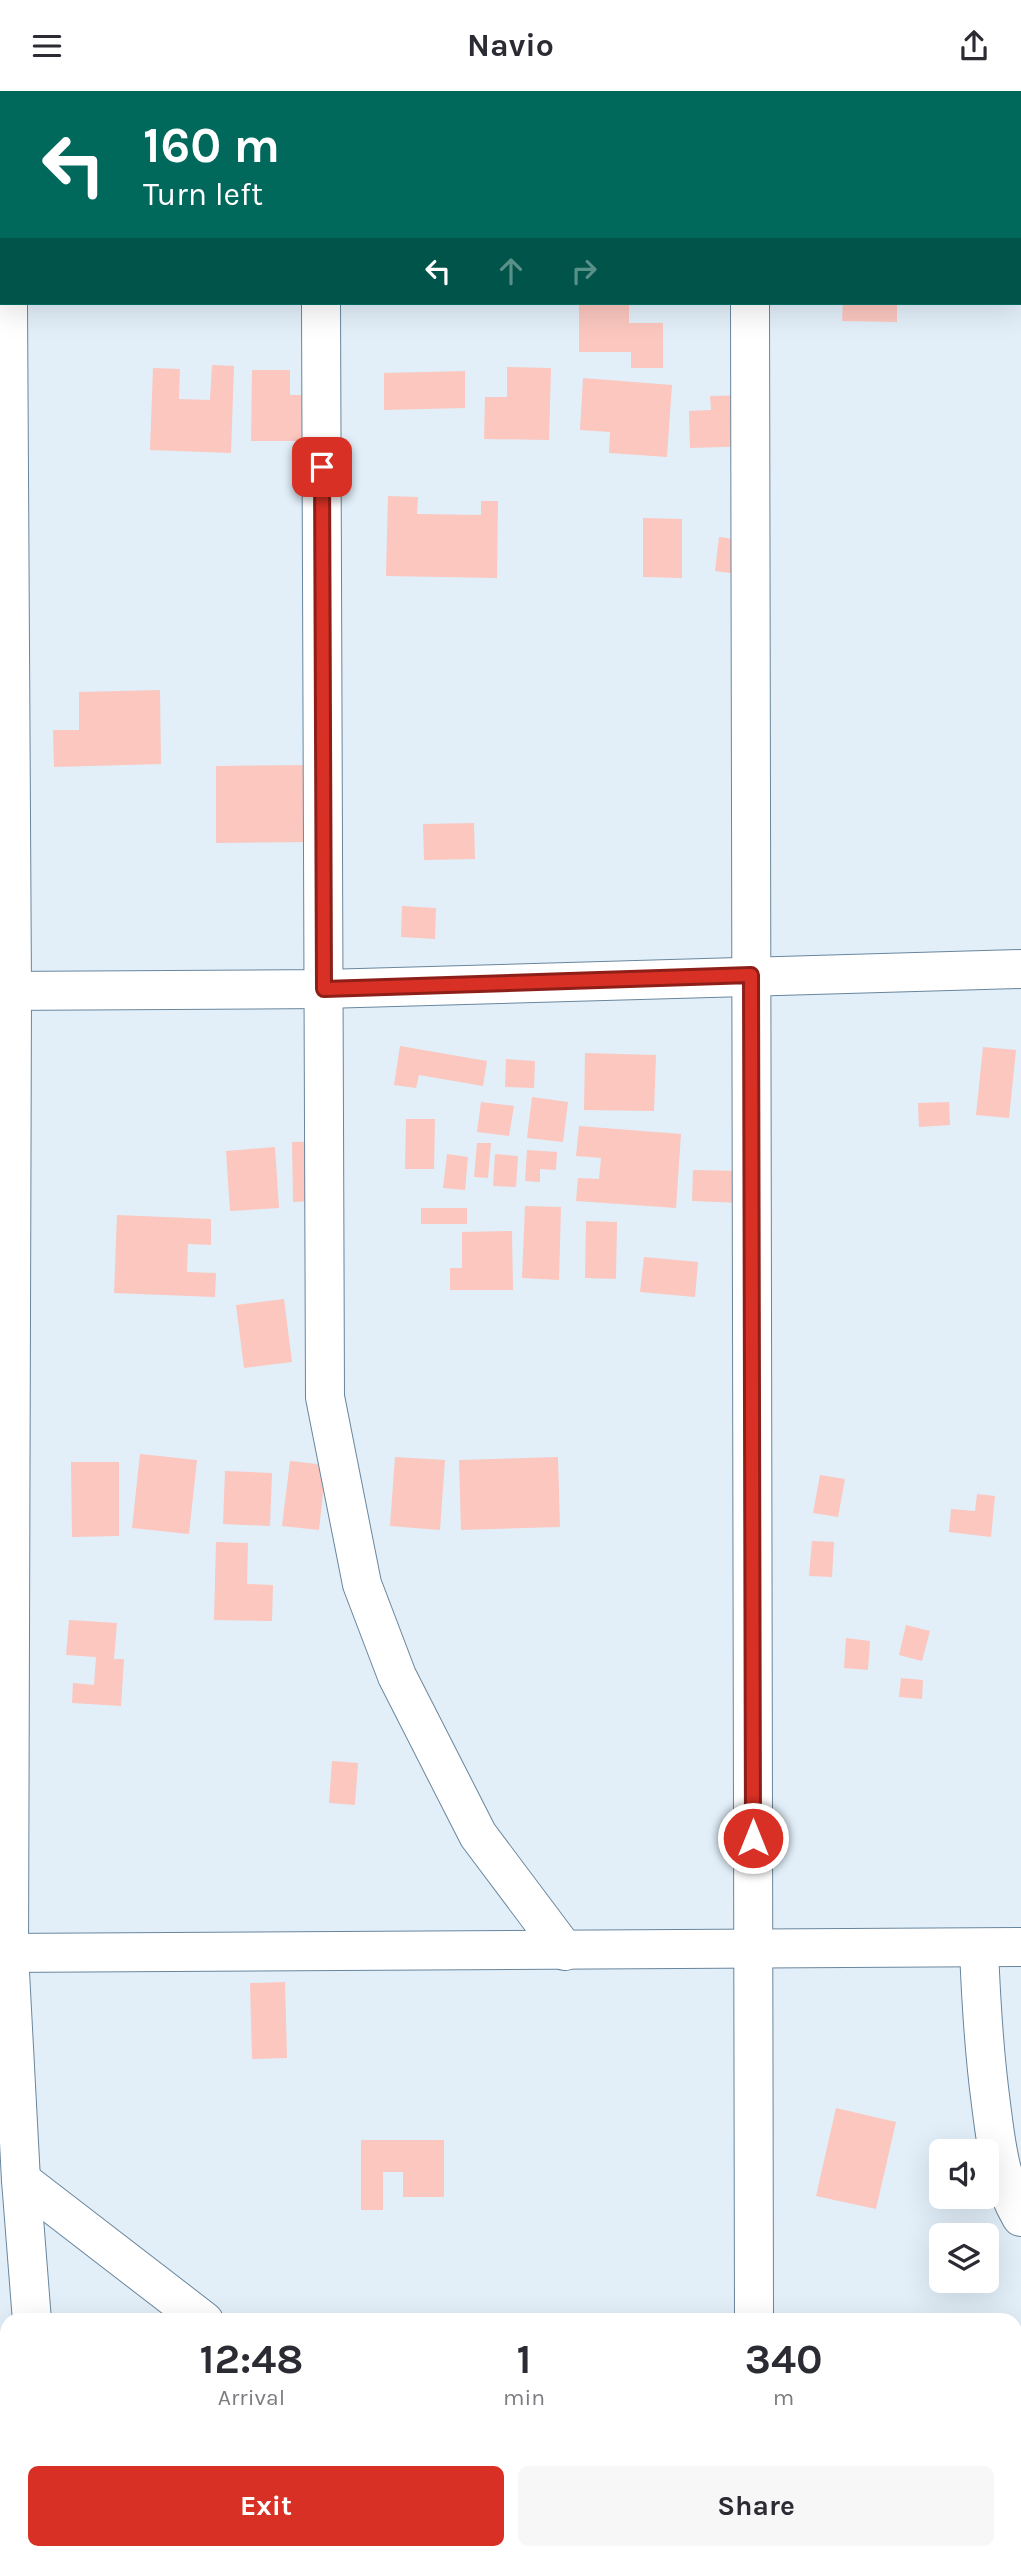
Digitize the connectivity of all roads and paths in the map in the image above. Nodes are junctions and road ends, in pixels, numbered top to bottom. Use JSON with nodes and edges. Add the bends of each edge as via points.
{"nodes":[{"id":1,"x":8,"y":305,"type":"edge"},
{"id":2,"x":321,"y":305,"type":"edge"},
{"id":3,"x":750,"y":305,"type":"edge"},
{"id":4,"x":4,"y":488,"type":"edge"},
{"id":5,"x":1021,"y":969,"type":"edge"},
{"id":6,"x":751,"y":975,"type":"junction"},
{"id":7,"x":324,"y":989,"type":"junction"},
{"id":8,"x":6,"y":991,"type":"edge"},
{"id":9,"x":1021,"y":1947,"type":"edge"},
{"id":10,"x":753,"y":1949,"type":"junction"},
{"id":11,"x":979,"y":1949,"type":"junction"},
{"id":12,"x":565,"y":1951,"type":"junction"},
{"id":13,"x":5,"y":1953,"type":"edge"},
{"id":14,"x":20,"y":2180,"type":"junction"},
{"id":15,"x":1021,"y":2217,"type":"edge"},
{"id":16,"x":31,"y":2313,"type":"edge"},
{"id":17,"x":194,"y":2313,"type":"edge"},
{"id":18,"x":754,"y":2313,"type":"edge"}],
"edges":[{"from":1,"to":4,"type":"street"},
{"from":2,"to":7,"type":"street"},
{"from":3,"to":6,"type":"street"},
{"from":4,"to":8,"type":"street"},
{"from":5,"to":6,"type":"street"},
{"from":6,"to":7,"type":"street"},
{"from":6,"to":10,"type":"street"},
{"from":7,"to":8,"type":"street"},
{"from":7,"to":12,"type":"street","via":[[325,1397],[362,1584],[397,1677],[478,1835]]},
{"from":8,"to":13,"type":"street"},
{"from":9,"to":11,"type":"street"},
{"from":10,"to":11,"type":"street"},
{"from":10,"to":12,"type":"street"},
{"from":10,"to":18,"type":"street"},
{"from":11,"to":15,"type":"street","via":[[983,2039],[999,2164]]},
{"from":12,"to":13,"type":"street"},
{"from":13,"to":14,"type":"street"},
{"from":14,"to":16,"type":"street"},
{"from":14,"to":17,"type":"street"}]}
